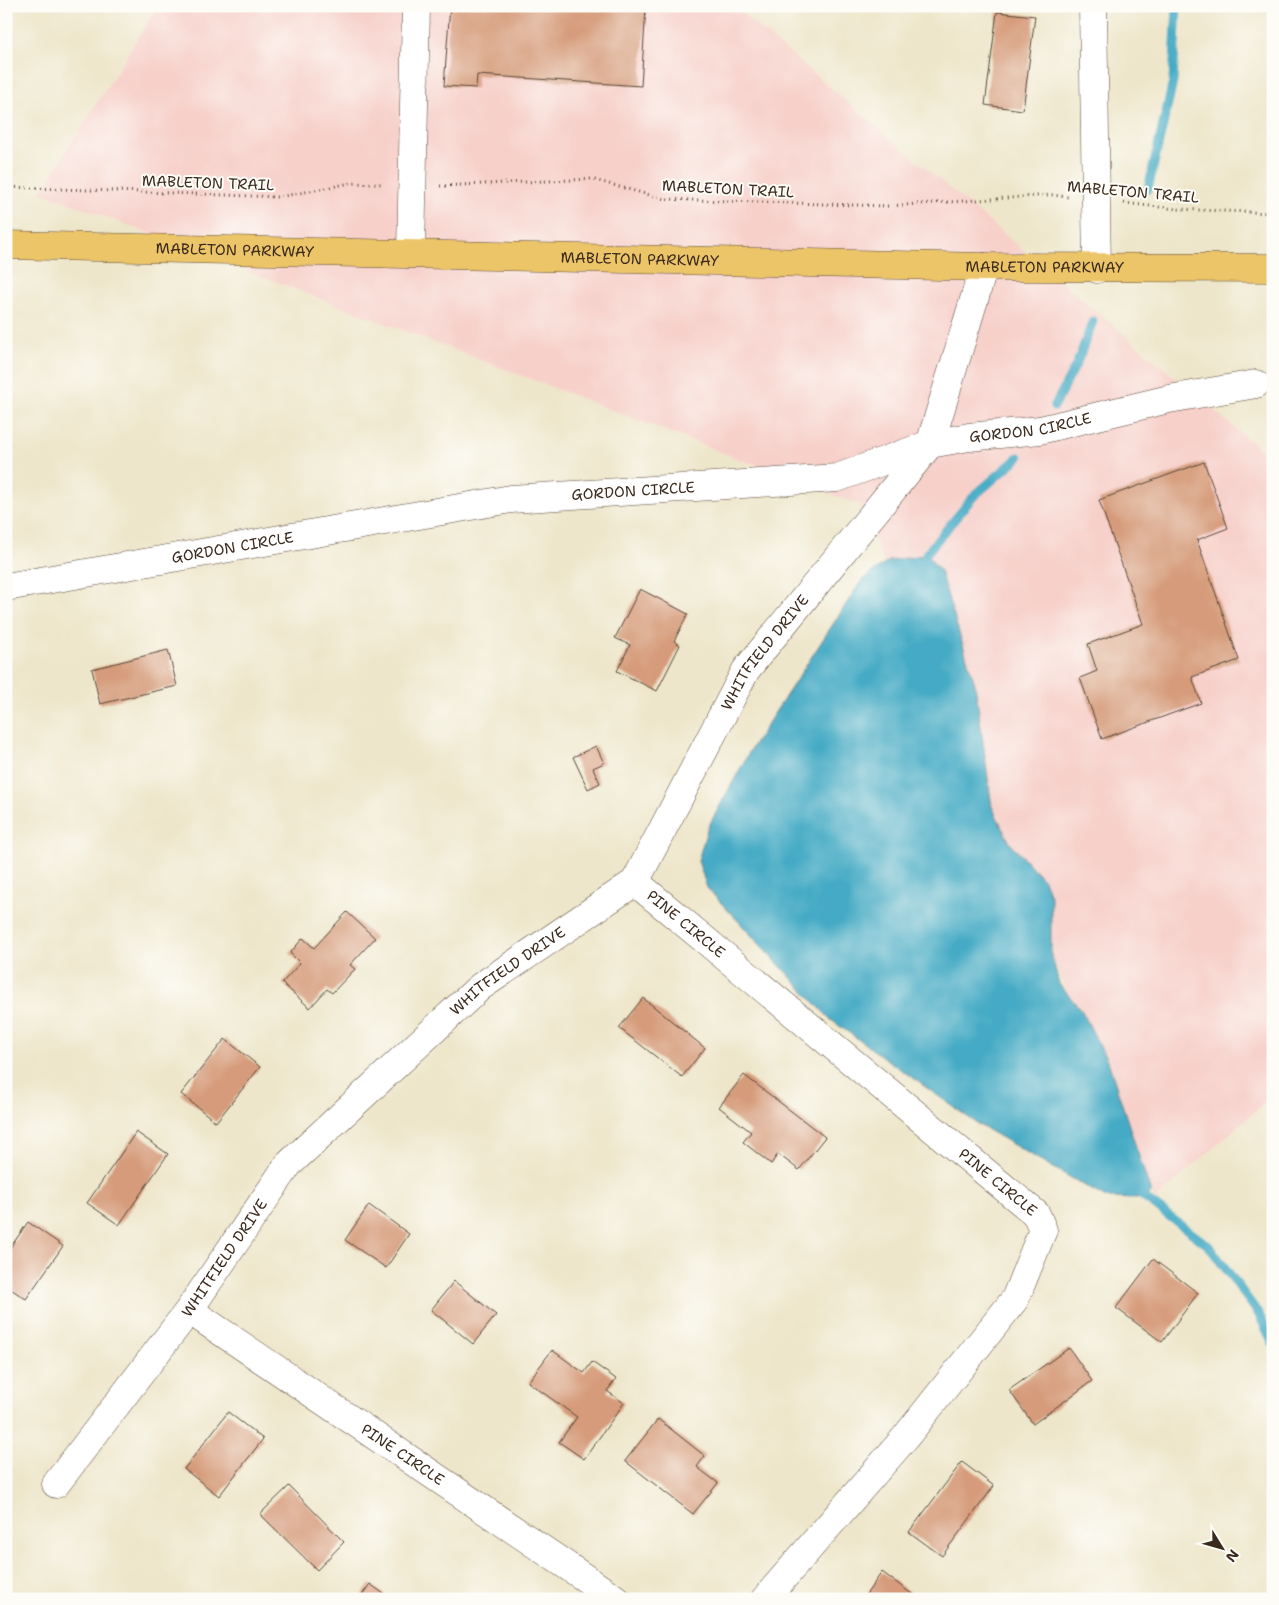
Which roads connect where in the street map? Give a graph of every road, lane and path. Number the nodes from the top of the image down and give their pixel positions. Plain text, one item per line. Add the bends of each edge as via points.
1 (416, 6) edge
2 (1093, 6) edge
3 (413, 185) junction
4 (6, 187) edge
5 (1096, 200) junction
6 (1273, 213) edge
7 (6, 245) edge
8 (411, 253) junction
9 (984, 267) junction
10 (1097, 268) junction
11 (1273, 268) edge
12 (1256, 384) dead end
13 (930, 444) junction
14 (6, 588) edge
15 (635, 882) junction
16 (189, 1310) junction
17 (56, 1484) dead end
18 (616, 1599) edge
19 (765, 1599) edge

1 - 3 street
2 - 5 street
3 - 4 path, MABLETON TRAIL via 351,183 279,197
3 - 5 path, MABLETON TRAIL via 450,187 591,179 664,199 888,206 1052,195
3 - 8 street
5 - 6 path, MABLETON TRAIL via 1176,209
5 - 10 street
7 - 8 main road, MABLETON PARKWAY
8 - 9 main road, MABLETON PARKWAY
9 - 10 main road, MABLETON PARKWAY
9 - 13 street
10 - 11 main road, MABLETON PARKWAY
12 - 13 street, GORDON CIRCLE via 1168,398 1040,430
13 - 14 street, GORDON CIRCLE via 837,478 511,499
13 - 15 street, WHITFIELD DRIVE via 746,670
15 - 16 street, WHITFIELD DRIVE via 480,988 288,1165
15 - 19 street, PINE CIRCLE via 1036,1214 1044,1230 1015,1299 904,1439
16 - 17 street, WHITFIELD DRIVE
16 - 18 street, PINE CIRCLE

